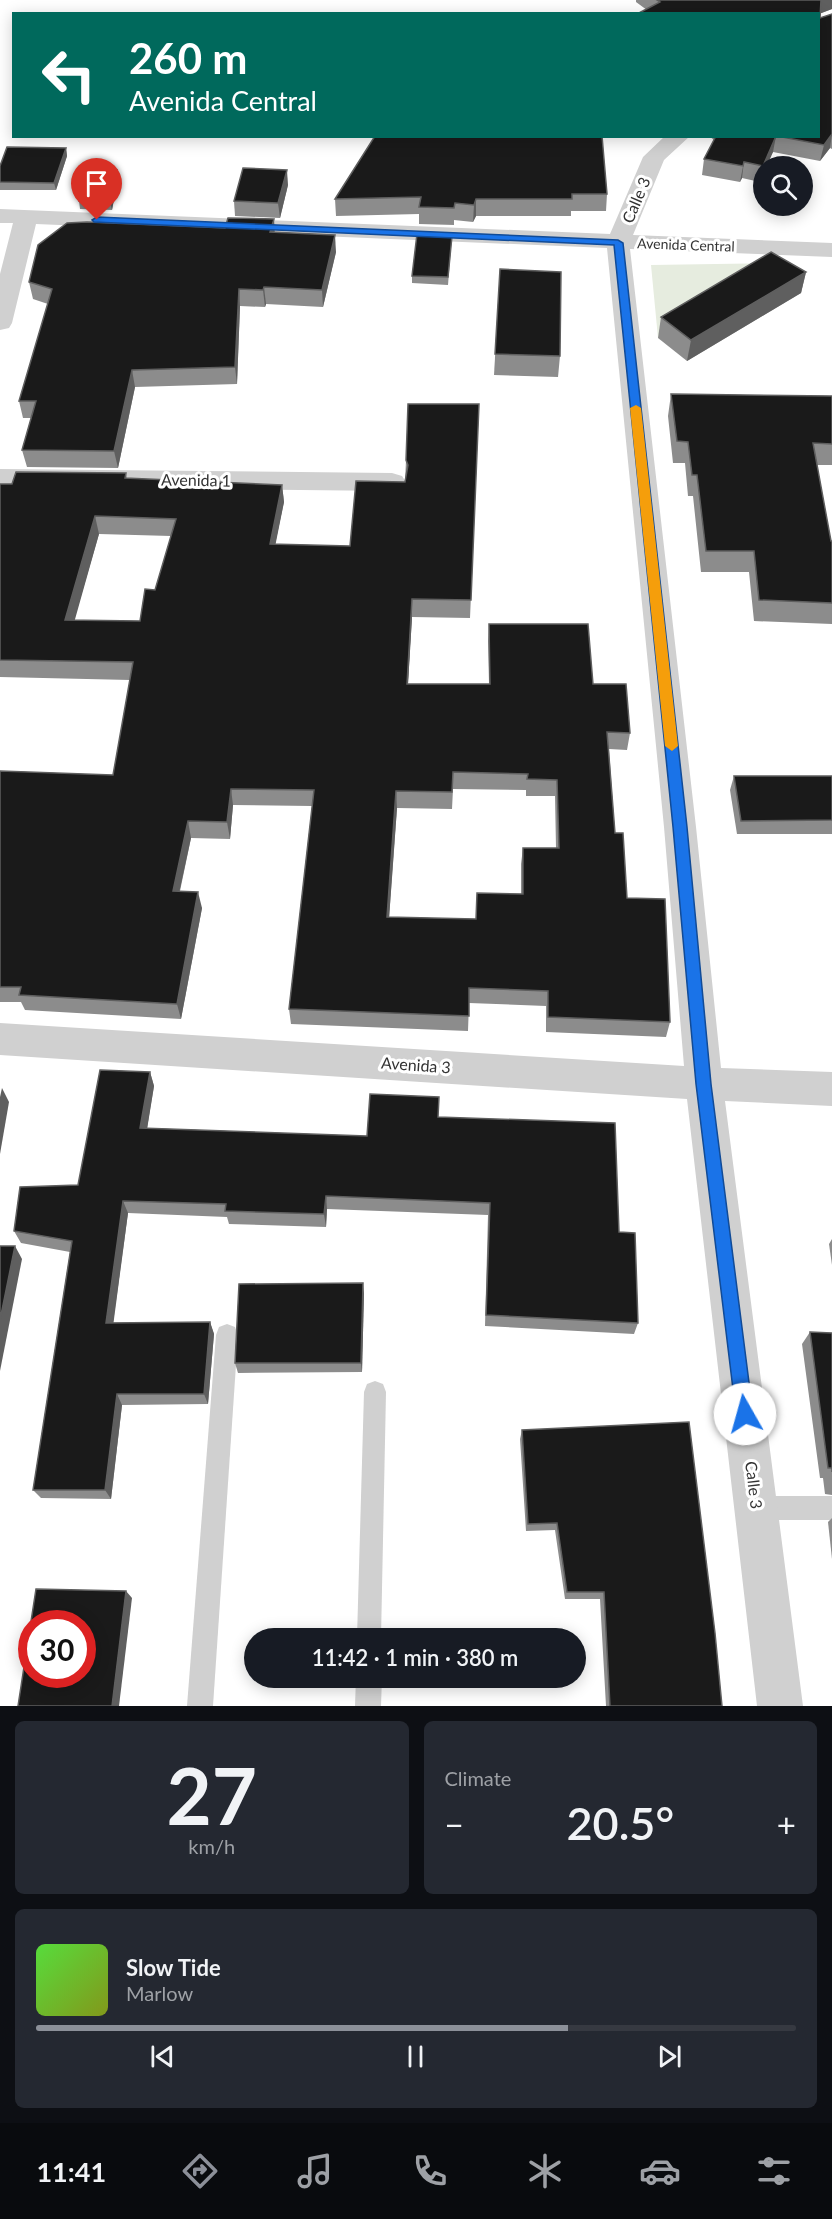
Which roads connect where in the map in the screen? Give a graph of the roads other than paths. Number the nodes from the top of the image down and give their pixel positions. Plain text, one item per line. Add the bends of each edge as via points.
1 (677, 138) edge
2 (0, 216) edge
3 (26, 217) junction
4 (618, 243) junction
5 (832, 250) edge
6 (0, 323) edge
7 (0, 478) edge
8 (392, 482) edge
9 (0, 1039) edge
10 (704, 1084) junction
11 (832, 1089) edge
12 (227, 1335) dead end
13 (375, 1392) dead end
14 (756, 1508) junction
15 (832, 1508) edge
16 (369, 1628) edge
17 (369, 1688) edge
18 (200, 1706) edge
19 (368, 1706) edge
20 (780, 1706) edge

1 - 4 street, Calle 3 via 654,157
2 - 3 street, Avenida Central
3 - 4 street, Avenida Central
3 - 6 street
4 - 5 street, Avenida Central
4 - 10 street, Calle 3
7 - 8 street, Avenida 1
9 - 10 street, Avenida 3
10 - 11 street, Avenida 3
10 - 14 street, Calle 3
12 - 18 lane
13 - 16 lane
14 - 15 lane
14 - 20 street, Calle 3
17 - 19 lane

